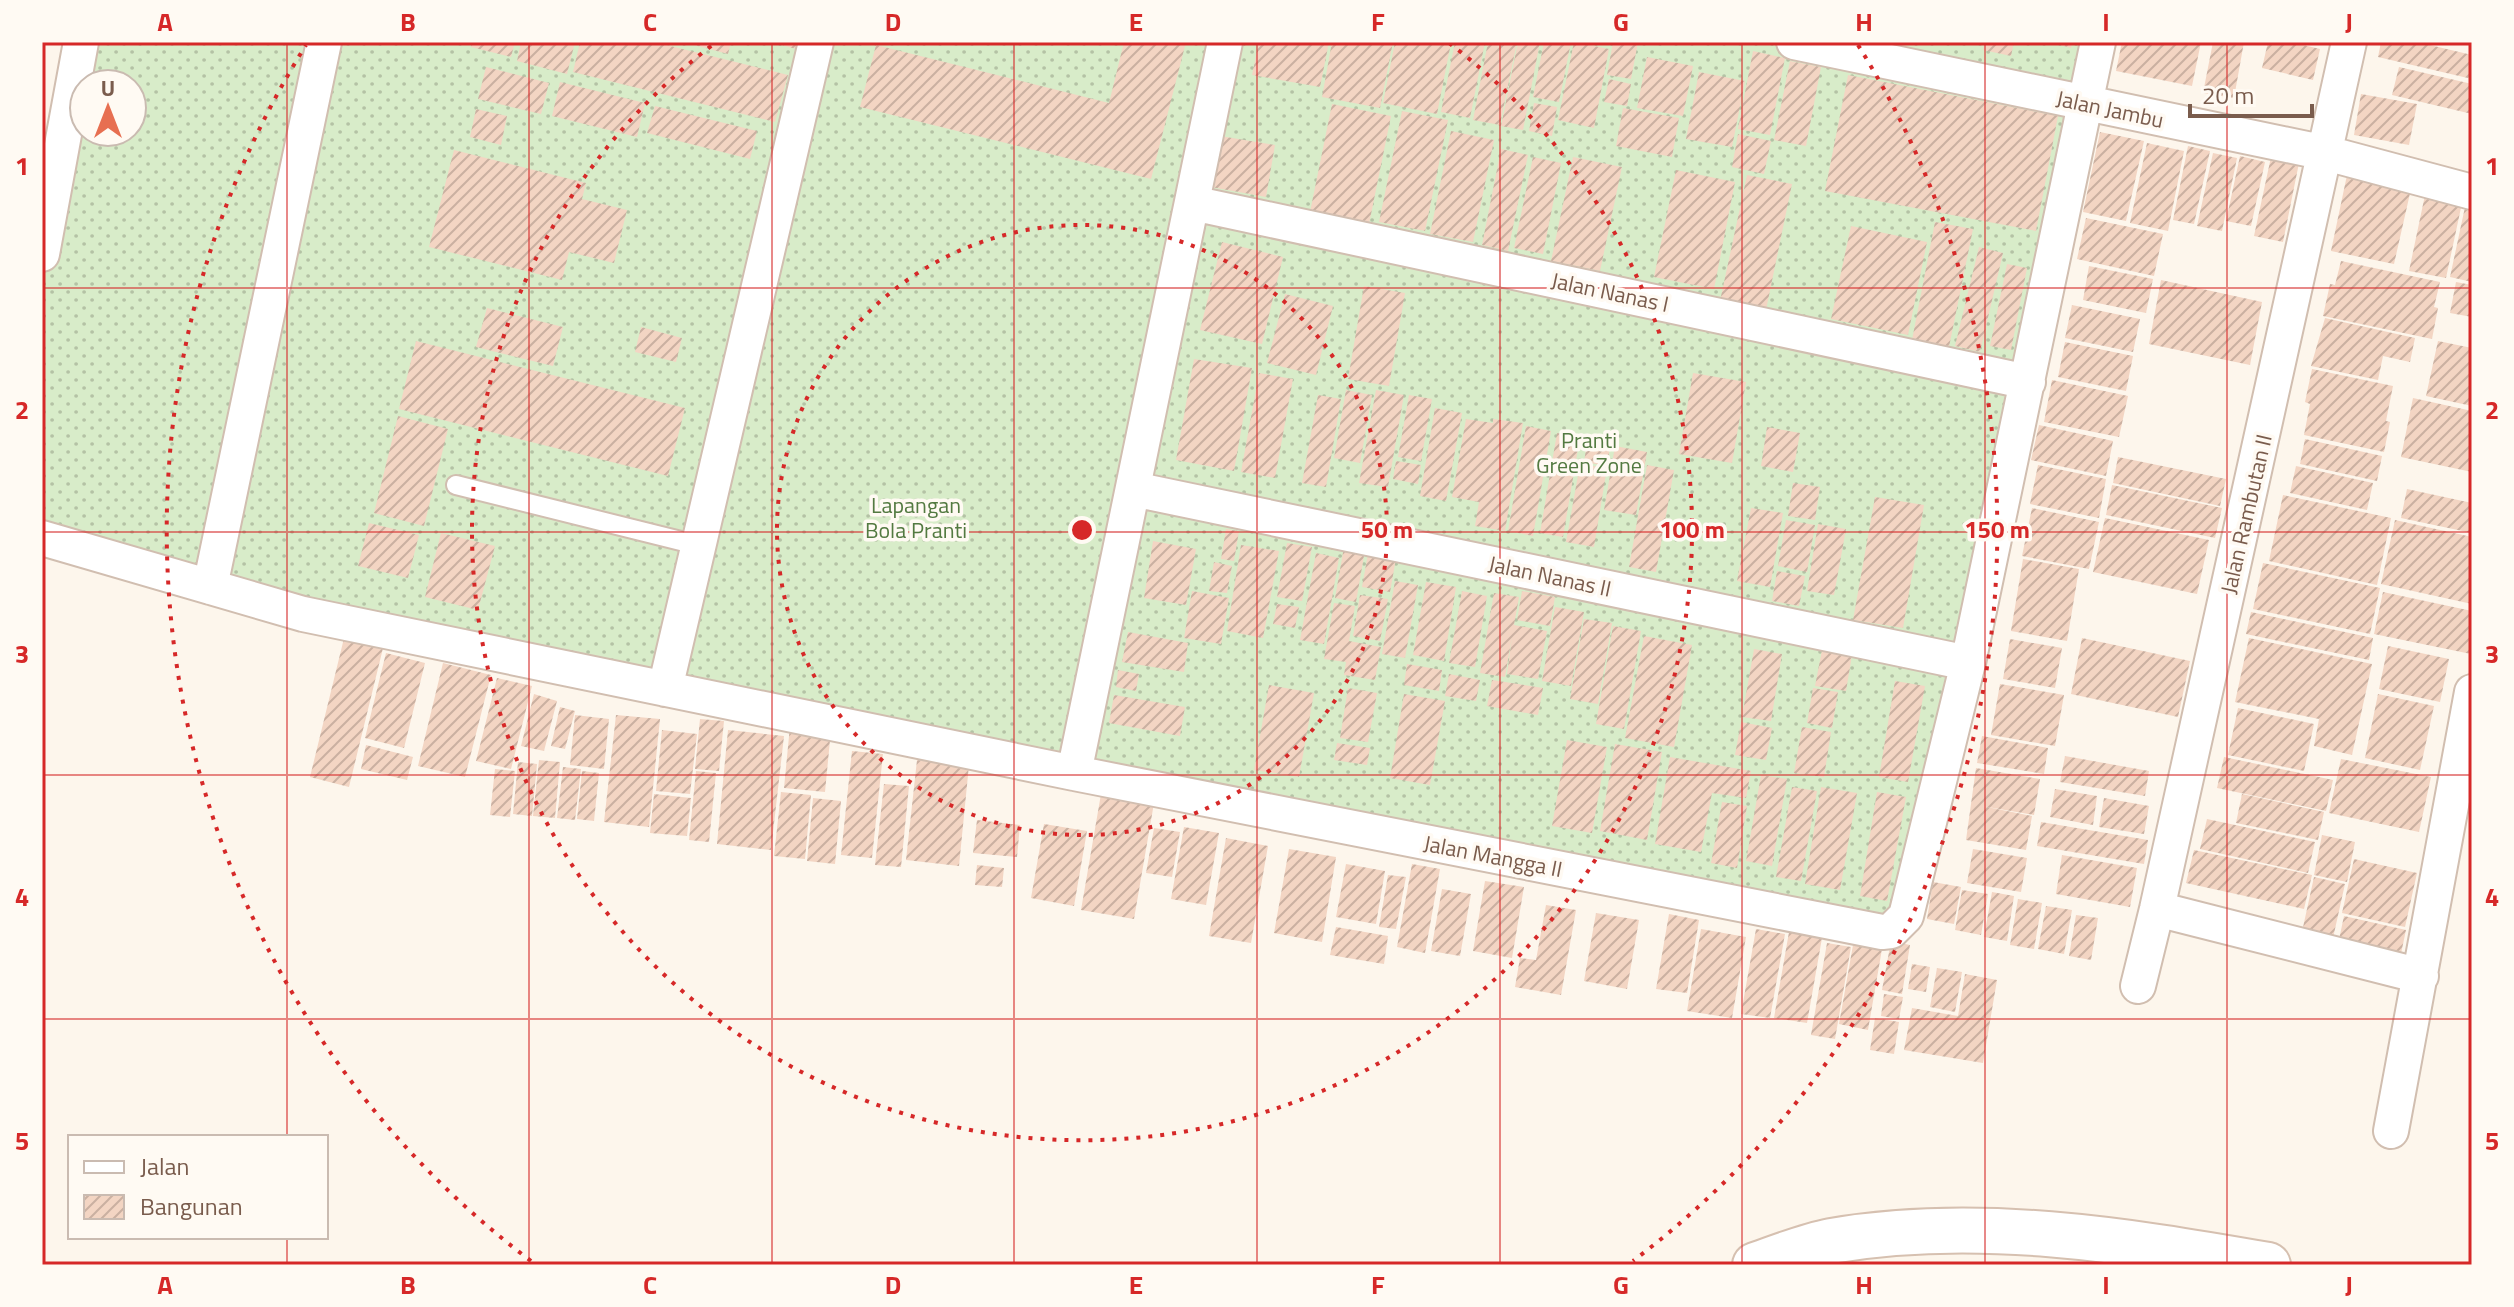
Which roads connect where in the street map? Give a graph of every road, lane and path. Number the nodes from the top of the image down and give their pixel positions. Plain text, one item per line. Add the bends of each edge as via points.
1 (81, 42) edge
2 (324, 42) edge
3 (816, 42) edge
4 (1225, 42) edge
5 (1794, 42) edge
6 (2098, 42) edge
7 (2349, 42) edge
8 (2085, 104) junction
9 (2326, 153) junction
10 (2472, 192) edge
11 (1192, 203) junction
12 (42, 254) edge
13 (2028, 382) junction
14 (456, 485) dead end
15 (1133, 489) junction
16 (42, 538) edge
17 (697, 545) junction
18 (210, 587) junction
19 (1968, 663) junction
20 (665, 689) junction
21 (2472, 692) edge
22 (1074, 773) junction
23 (2463, 777) edge
24 (2157, 909) junction
25 (2421, 976) junction
26 (2138, 986) dead end
27 (2391, 1131) dead end
28 (1755, 1265) edge
29 (2268, 1265) edge

1 - 12 street
2 - 18 street
3 - 17 street
4 - 11 street
5 - 8 street, Jalan Jambu
6 - 8 street
7 - 9 street, Jalan Rambutan II
8 - 9 street, Jalan Jambu
8 - 13 street
9 - 10 street, Jalan Jambu
9 - 24 street, Jalan Rambutan II
11 - 13 street, Jalan Nanas I
11 - 15 street
13 - 19 street
14 - 17 lane
15 - 19 street, Jalan Nanas II
15 - 22 street
16 - 18 street, Jalan Mangga II
17 - 20 street
18 - 20 street, Jalan Mangga II via 303,614
19 - 22 street, Jalan Mangga II via 1906,916 1891,931
20 - 22 street, Jalan Mangga II
21 - 23 street
23 - 25 street
24 - 25 street
24 - 26 street, Jalan Rambutan II
25 - 27 street
28 - 29 main road via 1828,1242 1935,1229 2040,1233

